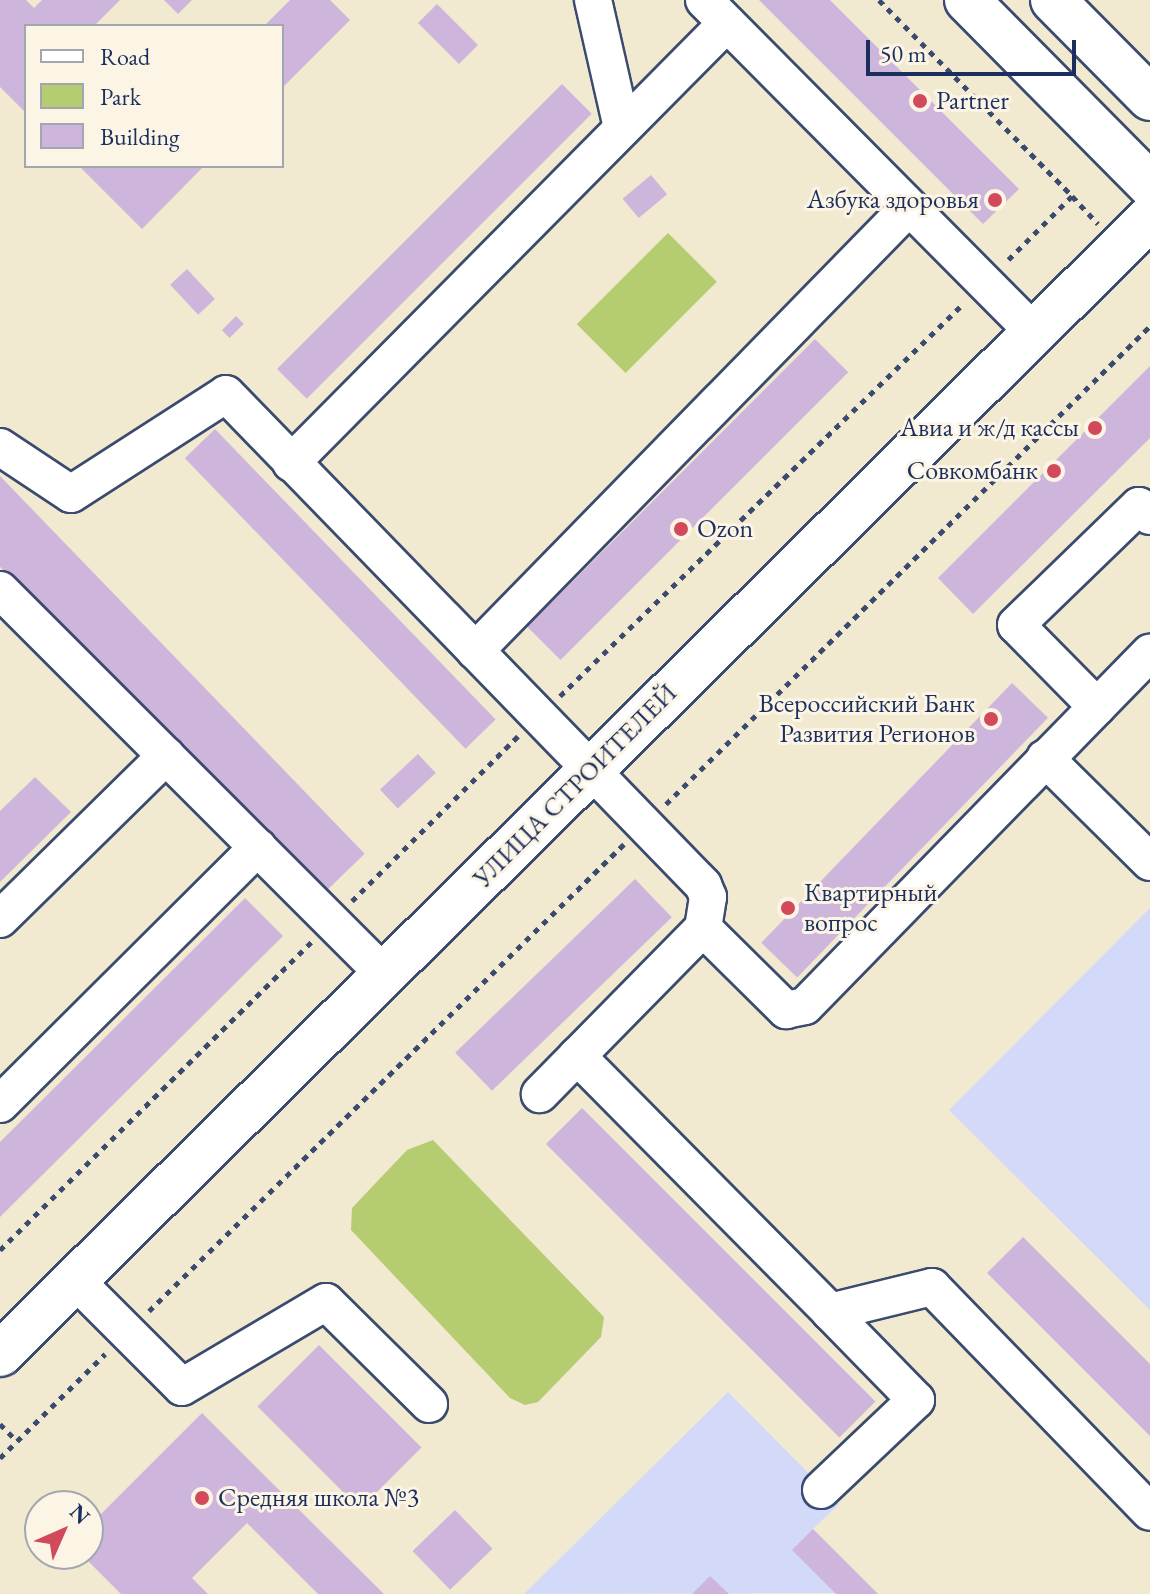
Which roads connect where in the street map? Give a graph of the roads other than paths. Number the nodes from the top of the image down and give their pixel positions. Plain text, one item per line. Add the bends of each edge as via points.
1 (593, 0) edge
2 (967, 0) edge
3 (1053, 0) edge
4 (716, 11) edge
5 (1150, 98) edge
6 (622, 128) junction
7 (1150, 185) edge
8 (909, 207) junction
9 (1150, 218) edge
10 (1034, 332) junction
11 (0, 447) edge
12 (291, 463) junction
13 (1150, 516) edge
14 (0, 590) edge
15 (475, 651) junction
16 (1150, 652) edge
17 (1097, 707) junction
18 (166, 756) junction
19 (1045, 758) junction
20 (592, 769) junction
21 (258, 847) junction
22 (1150, 862) edge
23 (0, 919) edge
24 (703, 928) junction
25 (384, 974) junction
26 (577, 1056) junction
27 (540, 1094) dead end
28 (0, 1104) edge
29 (75, 1280) junction
30 (830, 1312) junction
31 (0, 1354) edge
32 (429, 1404) dead end
33 (821, 1490) dead end
34 (1150, 1512) edge

1 - 6 lane
2 - 7 main road
3 - 5 main road
4 - 6 lane
4 - 8 lane
6 - 12 lane
8 - 10 lane
8 - 15 lane
9 - 10 main road, УЛИЦА СТРОИТЕЛЕЙ
10 - 20 main road, УЛИЦА СТРОИТЕЛЕЙ
11 - 12 lane via 71,494 226,394
12 - 15 lane
13 - 17 lane via 1139,506 1016,625
14 - 18 lane
15 - 20 lane
16 - 17 lane
17 - 19 lane
18 - 21 lane
18 - 23 lane
19 - 22 lane
19 - 24 lane via 805,1006 786,1010
20 - 24 lane via 703,885 708,897
20 - 25 main road, УЛИЦА СТРОИТЕЛЕЙ
21 - 25 lane
21 - 28 lane
24 - 26 lane
25 - 29 main road, УЛИЦА СТРОИТЕЛЕЙ
26 - 27 lane
26 - 30 lane
29 - 31 main road, УЛИЦА СТРОИТЕЛЕЙ
29 - 32 lane via 182,1387 326,1302
30 - 33 lane via 916,1400
30 - 34 lane via 932,1287

